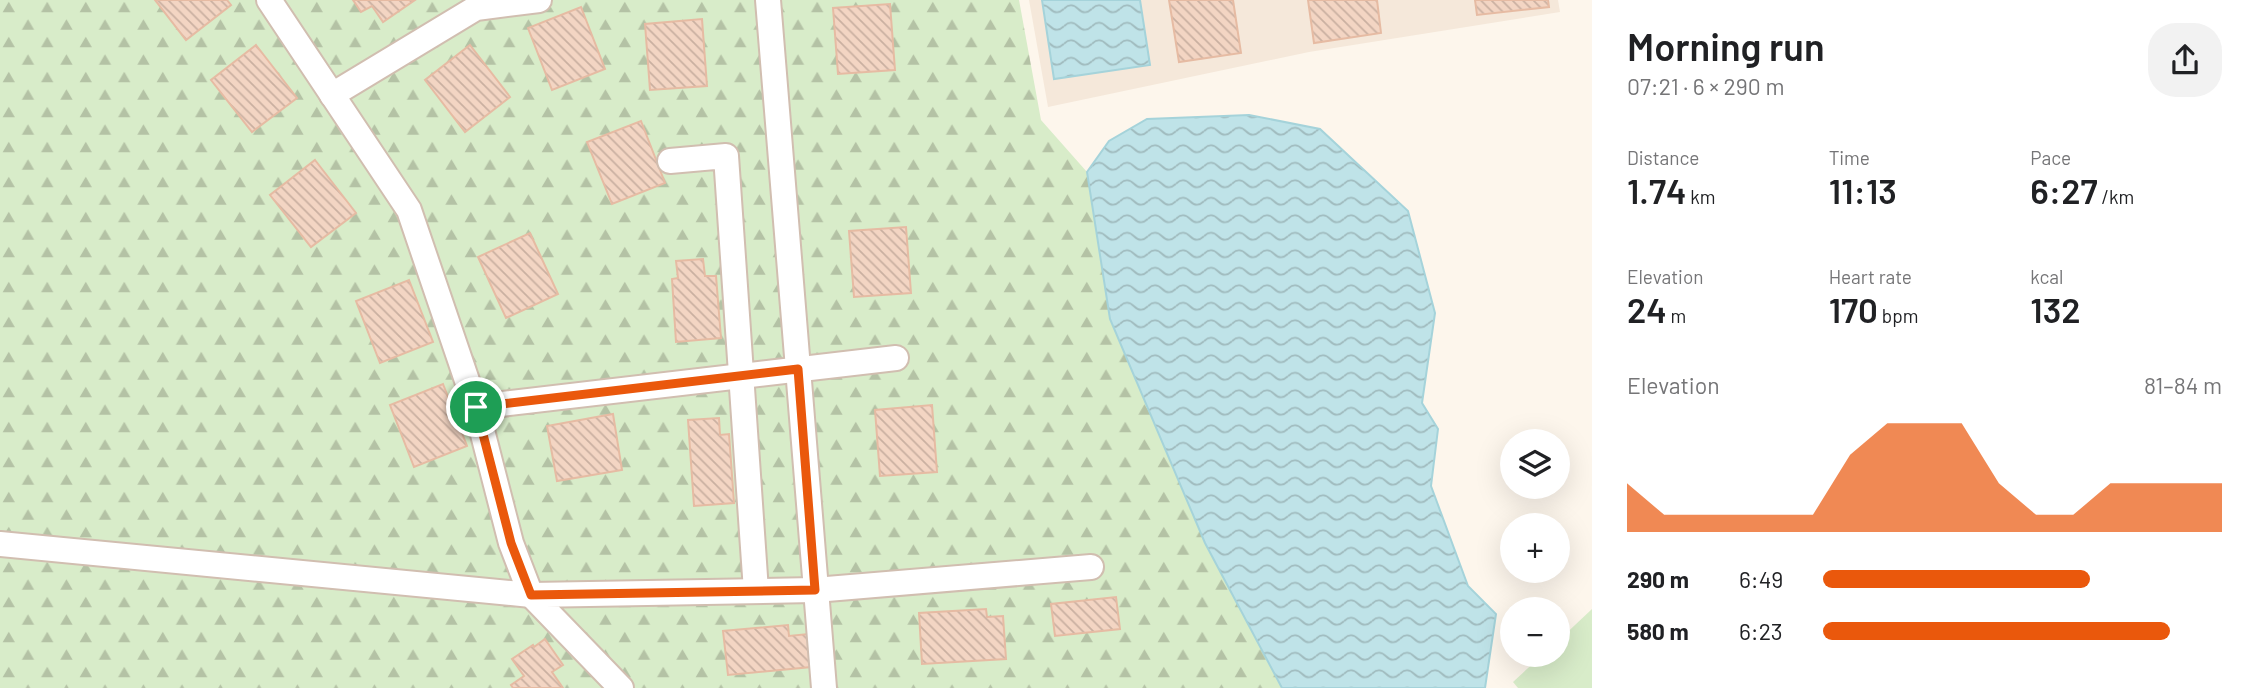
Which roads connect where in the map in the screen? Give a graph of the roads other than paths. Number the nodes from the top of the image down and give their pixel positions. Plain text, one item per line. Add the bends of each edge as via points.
1 (269, 0) edge
2 (539, 0) edge
3 (768, 0) edge
4 (332, 95) junction
5 (670, 161) dead end
6 (896, 358) dead end
7 (798, 369) junction
8 (743, 376) junction
9 (476, 407) junction
10 (0, 544) edge
11 (1091, 568) dead end
12 (815, 590) junction
13 (756, 591) junction
14 (531, 595) junction
15 (621, 688) edge
16 (824, 688) edge

1 - 4 street
2 - 4 street via 476,8
3 - 7 street
4 - 9 street via 409,210
5 - 8 street via 726,156
6 - 7 street
7 - 8 street
7 - 12 street
8 - 9 street
8 - 13 street
9 - 14 street via 511,543
10 - 14 street
11 - 12 street
12 - 13 street
12 - 16 street
13 - 14 street
14 - 15 street

